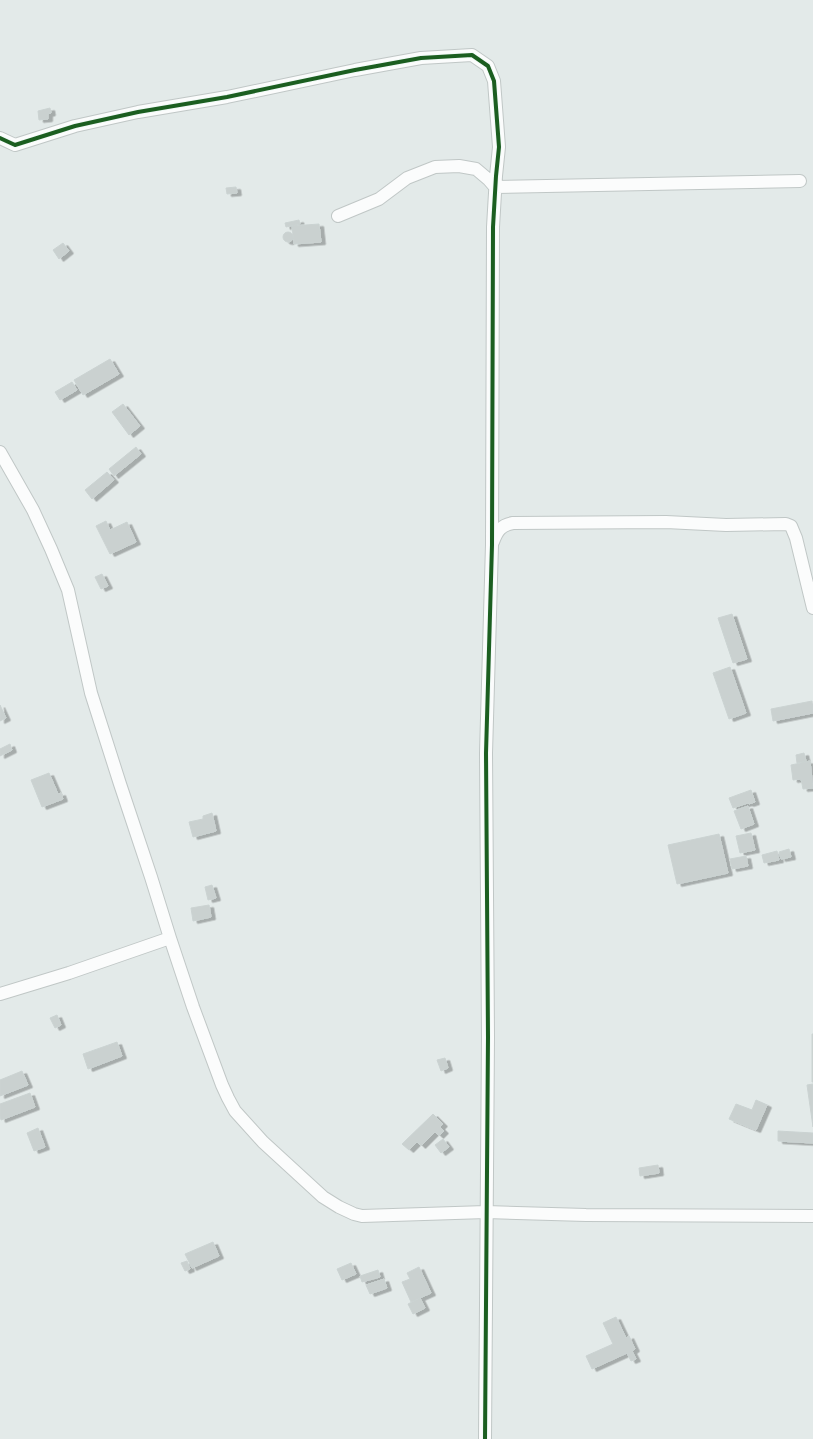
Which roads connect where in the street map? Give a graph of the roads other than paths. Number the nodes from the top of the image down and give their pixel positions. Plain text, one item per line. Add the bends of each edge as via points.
1 (0, 138) edge
2 (800, 181) dead end
3 (495, 187) junction
4 (338, 216) dead end
5 (0, 452) edge
6 (492, 545) junction
7 (813, 608) edge
8 (170, 938) junction
9 (0, 994) edge
10 (486, 1212) junction
11 (813, 1216) edge
12 (485, 1439) edge

1 - 3 street via 15,145 75,126 138,112 421,58 472,55 488,66 494,81 499,147
2 - 3 street
3 - 4 street via 476,169 459,166 435,167 407,178 379,199
3 - 6 street
5 - 8 street via 33,510 68,590 91,693
6 - 7 street via 498,530 513,523 786,524 791,526 796,538
6 - 10 street via 486,753
8 - 9 street via 69,974
8 - 10 street via 222,1084 235,1111 263,1142 323,1197 362,1216
10 - 11 street
10 - 12 street

